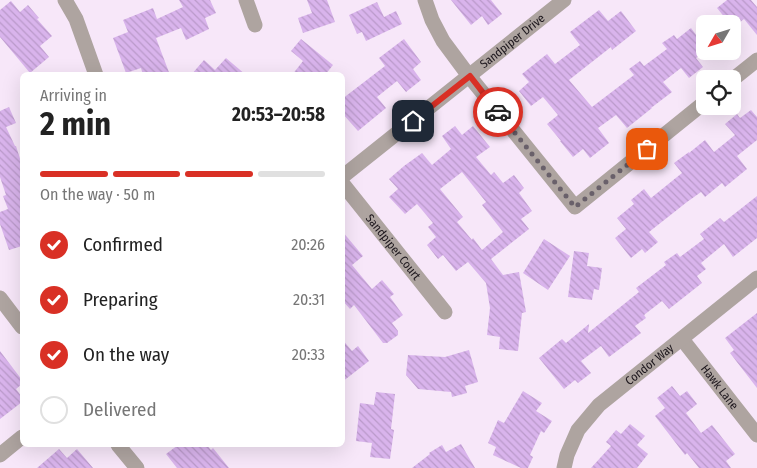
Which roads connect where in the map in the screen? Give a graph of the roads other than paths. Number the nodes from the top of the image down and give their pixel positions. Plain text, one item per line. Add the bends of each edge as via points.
1 (65, 0) edge
2 (246, 0) edge
3 (425, 0) edge
4 (564, 0) edge
5 (255, 25) dead end
6 (757, 60) edge
7 (95, 72) edge
8 (741, 73) edge
9 (470, 76) junction
10 (696, 109) edge
11 (345, 175) edge
12 (345, 187) edge
13 (757, 278) edge
14 (0, 298) edge
15 (445, 312) dead end
16 (20, 324) edge
17 (682, 339) junction
18 (757, 435) edge
19 (20, 439) edge
20 (120, 447) edge
21 (0, 455) edge
22 (137, 468) edge
23 (564, 468) edge

1 - 7 street via 76,19
2 - 5 street
3 - 9 street via 443,41
4 - 9 street, Sandpiper Drive
6 - 8 street
9 - 10 street via 575,207
9 - 11 street, Sandpiper Drive
12 - 15 street, Sandpiper Court
13 - 17 street, Condor Way
14 - 16 street
17 - 18 street, Hawk Lane
17 - 23 street, Condor Way via 599,405 578,430 566,455
19 - 21 street
20 - 22 street

